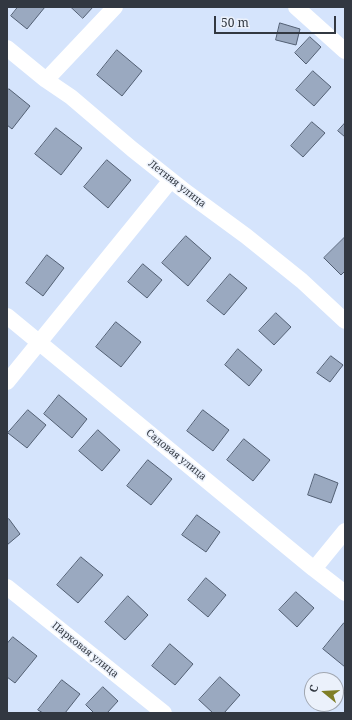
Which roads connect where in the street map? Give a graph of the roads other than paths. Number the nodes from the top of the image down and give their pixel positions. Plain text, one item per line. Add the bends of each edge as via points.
1 (115, 7) edge
2 (296, 7) edge
3 (7, 48) edge
4 (345, 51) edge
5 (46, 80) junction
6 (171, 180) junction
7 (7, 316) edge
8 (345, 321) edge
9 (39, 343) junction
10 (7, 382) edge
11 (345, 531) edge
12 (314, 569) junction
13 (7, 587) edge
14 (345, 593) edge
15 (164, 713) edge

1 - 5 street
2 - 4 street
3 - 5 street, Летняя улица
5 - 6 street, Летняя улица via 71,97
6 - 8 street, Летняя улица via 302,281
6 - 9 street
7 - 9 street, Садовая улица
9 - 10 street
9 - 12 street, Садовая улица
11 - 12 street
12 - 14 street, Садовая улица
13 - 15 street, Парковая улица

